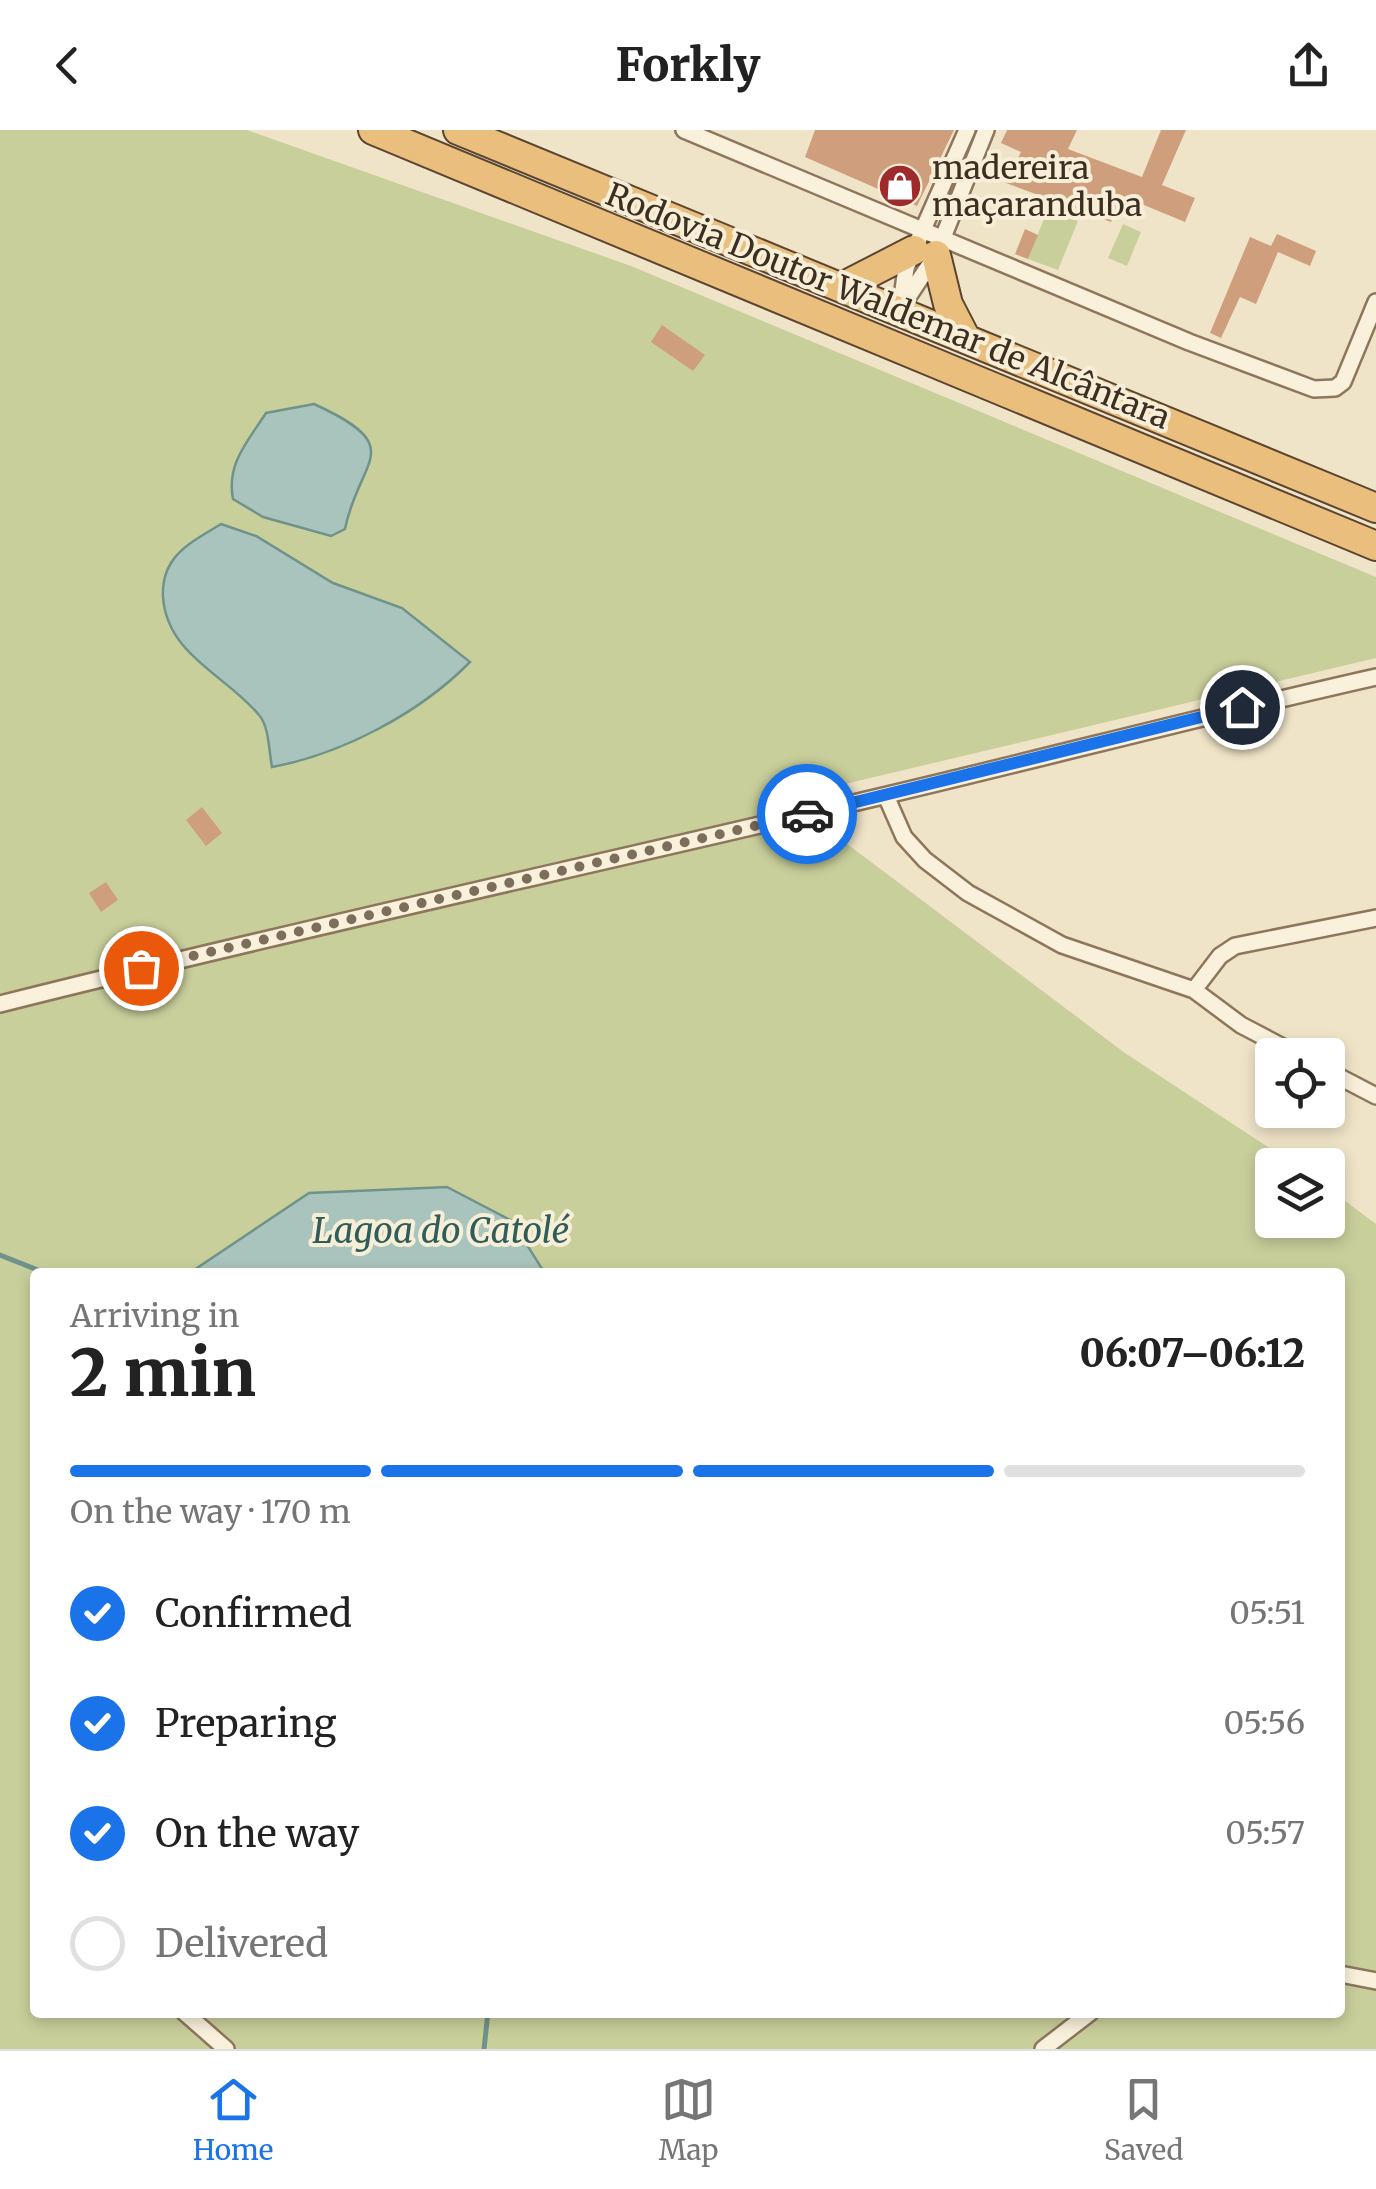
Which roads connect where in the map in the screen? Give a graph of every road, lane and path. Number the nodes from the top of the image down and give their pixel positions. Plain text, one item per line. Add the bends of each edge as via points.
1 (373, 130) edge
2 (458, 130) edge
3 (684, 130) edge
4 (968, 130) edge
5 (986, 130) edge
6 (498, 138) edge
7 (929, 244) junction
8 (844, 286) junction
9 (1376, 302) edge
10 (900, 308) junction
11 (964, 336) junction
12 (1376, 508) edge
13 (1376, 546) edge
14 (1376, 677) edge
15 (886, 796) junction
16 (1376, 918) edge
17 (1194, 990) junction
18 (0, 1004) edge
19 (1266, 1038) edge
20 (1345, 1080) edge
21 (1376, 1096) edge
22 (1345, 1975) edge
23 (1376, 1980) edge
24 (191, 2018) edge
25 (1083, 2018) edge
26 (226, 2049) edge
27 (1043, 2049) edge

1 - 13 highway, Rodovia Doutor Waldemar de Alcântara
2 - 6 highway, Rodovia Doutor Waldemar de Alcântara
3 - 7 street
4 - 7 street
5 - 7 street
6 - 8 highway, Rodovia Doutor Waldemar de Alcântara
7 - 8 highway
7 - 9 street via 1314,389 1343,382
7 - 10 street
7 - 11 highway
8 - 10 highway, Rodovia Doutor Waldemar de Alcântara
10 - 11 highway, Rodovia Doutor Waldemar de Alcântara
11 - 12 highway, Rodovia Doutor Waldemar de Alcântara
14 - 15 street
15 - 17 street via 904,837 968,893 1062,945
15 - 18 street
16 - 17 street via 1235,946
17 - 19 street
20 - 21 street
22 - 23 street
24 - 26 street
25 - 27 street

